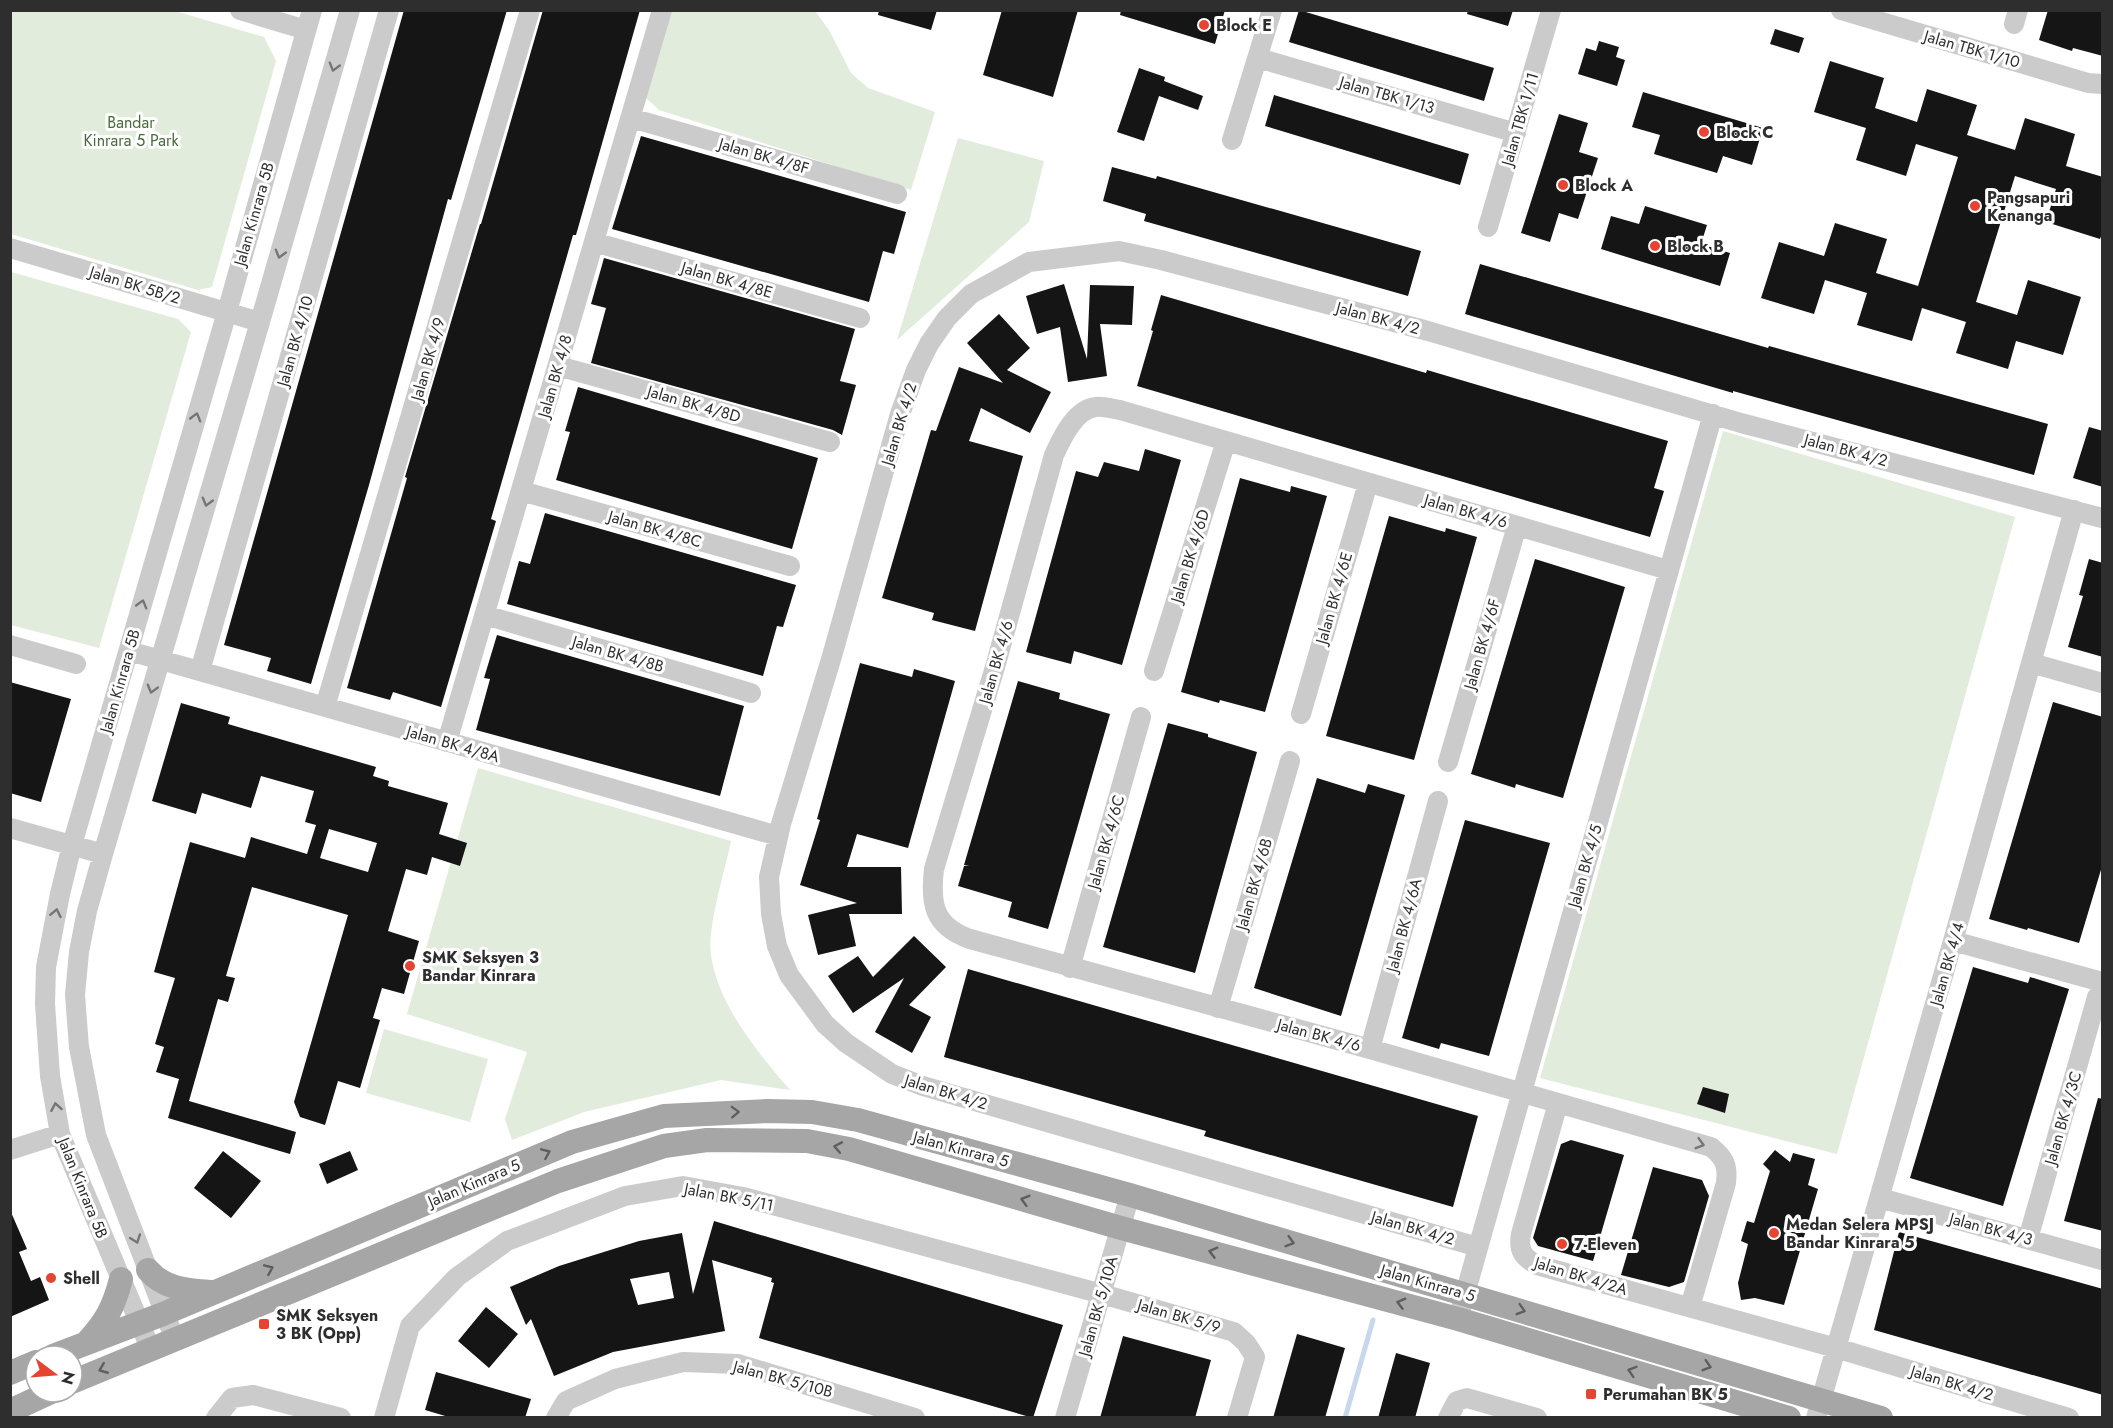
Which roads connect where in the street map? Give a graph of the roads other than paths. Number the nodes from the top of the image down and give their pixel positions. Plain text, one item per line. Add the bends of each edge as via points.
1 (312, 10) edge
2 (350, 10) edge
3 (389, 10) edge
4 (530, 10) edge
5 (662, 10) edge
6 (1272, 10) edge
7 (1551, 10) edge
8 (1841, 10) edge
9 (249, 12) edge
10 (306, 30) junction
11 (1258, 58) junction
12 (2103, 84) edge
13 (631, 118) junction
14 (1516, 133) junction
15 (1232, 140) dead end
16 (897, 194) dead end
17 (1488, 227) dead end
18 (594, 242) junction
19 (10, 248) edge
20 (227, 312) junction
21 (860, 318) dead end
22 (260, 322) junction
23 (558, 366) junction
24 (1713, 414) junction
25 (1226, 441) junction
26 (830, 442) dead end
27 (1368, 483) junction
28 (521, 491) junction
29 (2074, 510) junction
30 (2103, 518) edge
31 (1517, 526) junction
32 (790, 566) dead end
33 (1668, 570) junction
34 (484, 615) junction
35 (10, 645) edge
36 (129, 651) junction
37 (160, 660) junction
38 (2031, 663) junction
39 (76, 664) dead end
40 (200, 671) junction
41 (1154, 671) dead end
42 (2103, 683) edge
43 (751, 693) dead end
44 (325, 707) junction
45 (1301, 714) dead end
46 (1141, 717) dead end
47 (447, 742) junction
48 (1290, 761) dead end
49 (1448, 762) dead end
50 (1438, 801) dead end
51 (10, 828) edge
52 (778, 836) junction
53 (72, 845) junction
54 (104, 854) junction
55 (1953, 941) junction
56 (1070, 968) junction
57 (2100, 990) edge
58 (1218, 1008) junction
59 (1370, 1049) junction
60 (1521, 1092) junction
61 (1558, 1103) junction
62 (60, 1134) junction
63 (10, 1150) edge
64 (1130, 1195) junction
65 (1880, 1198) junction
66 (1121, 1228) junction
67 (2028, 1239) junction
68 (1478, 1246) junction
69 (2103, 1260) edge
70 (148, 1270) junction
71 (121, 1279) junction
72 (215, 1292) junction
73 (1102, 1294) junction
74 (1464, 1294) junction
75 (1690, 1307) junction
76 (164, 1314) junction
77 (1458, 1318) junction
78 (140, 1323) junction
79 (175, 1340) junction
80 (87, 1343) junction
81 (84, 1344) edge
82 (1836, 1348) junction
83 (151, 1350) junction
84 (84, 1377) edge
85 (25, 1404) edge
86 (1819, 1409) edge
87 (10, 1411) edge
88 (216, 1418) edge
89 (341, 1418) edge
90 (384, 1418) edge
91 (556, 1418) edge
92 (915, 1418) edge
93 (1065, 1418) edge
94 (1237, 1418) edge
95 (1448, 1418) edge
96 (1537, 1418) edge
97 (1789, 1418) edge
98 (1881, 1418) edge
99 (2069, 1418) edge

1 - 10 street, Jalan Kinrara 5B
2 -> 22 street, Jalan Kinrara 5B
3 - 40 street, Jalan BK 4/10
4 - 44 street, Jalan BK 4/9
5 - 13 street, Jalan BK 4/8
6 - 11 street
7 - 14 street, Jalan TBK 1/11
8 - 12 street, Jalan TBK 1/10 via 2088,83
9 - 10 street
10 - 20 street, Jalan Kinrara 5B
11 - 14 street, Jalan TBK 1/13
11 - 15 street
13 - 16 street, Jalan BK 4/8F
13 - 18 street, Jalan BK 4/8
14 - 17 street, Jalan TBK 1/11
18 - 21 street, Jalan BK 4/8E
18 - 23 street, Jalan BK 4/8
19 - 20 street, Jalan BK 5B/2
20 - 22 street, Jalan BK 5B/2
36 -> 20 street, Jalan Kinrara 5B
22 -> 37 street, Jalan Kinrara 5B
23 - 26 street, Jalan BK 4/8D
23 - 28 street, Jalan BK 4/8
24 - 29 street, Jalan BK 4/2
24 - 33 street, Jalan BK 4/5
24 - 52 street, Jalan BK 4/2 via 1428,331 1141,255 1119,251 1029,262 970,294 947,318 916,370
25 - 27 street, Jalan BK 4/6
25 - 41 street, Jalan BK 4/6D
25 - 56 street, Jalan BK 4/6 via 1095,407 1077,417 1054,455 934,869 931,892 937,913 959,935
27 - 31 street, Jalan BK 4/6
27 - 45 street, Jalan BK 4/6E
28 - 32 street, Jalan BK 4/8C
28 - 34 street, Jalan BK 4/8
29 - 30 street, Jalan BK 4/2
29 - 38 street, Jalan BK 4/4
31 - 33 street, Jalan BK 4/6
31 - 49 street, Jalan BK 4/6F
33 - 60 street, Jalan BK 4/5
34 - 43 street, Jalan BK 4/8B
34 - 47 street, Jalan BK 4/8
35 - 39 street
36 - 37 street, Jalan BK 4/8A
36 - 53 street, Jalan Kinrara 5B
37 - 40 street, Jalan BK 4/8A
37 -> 54 street, Jalan Kinrara 5B
38 - 42 street
38 - 55 street, Jalan BK 4/4
40 - 44 street, Jalan BK 4/8A
44 - 47 street, Jalan BK 4/8A
46 - 56 street, Jalan BK 4/6C
47 - 52 street, Jalan BK 4/8A
48 - 58 street, Jalan BK 4/6B
50 - 59 street, Jalan BK 4/6A
51 - 53 street
52 - 68 street, Jalan BK 4/2 via 769,877 771,914 777,946 789,975 825,1024 892,1074
53 - 54 street
62 -> 53 street, Jalan Kinrara 5B via 50,1076 46,967
54 -> 70 street, Jalan Kinrara 5B via 79,952 75,995 79,1047 96,1135
55 - 57 street
55 - 65 street, Jalan BK 4/4
56 - 58 street, Jalan BK 4/6
57 - 67 street, Jalan BK 4/3C
58 - 59 street, Jalan BK 4/6
59 - 60 street, Jalan BK 4/6
60 - 61 street
60 - 68 street, Jalan BK 4/5
61 -> 75 street via 1711,1147 1726,1162 1726,1183
61 - 75 street, Jalan BK 4/2A via 1519,1243 1526,1259
62 - 63 street
62 - 71 street, Jalan Kinrara 5B
64 - 66 street, Jalan BK 5/10A
72 -> 64 main road, Jalan Kinrara 5 via 572,1142 664,1116 812,1112 858,1120
64 -> 74 main road, Jalan Kinrara 5
65 - 67 street, Jalan BK 4/3
65 - 82 street, Jalan BK 4/4
66 - 73 street, Jalan BK 5/10A
77 -> 66 main road, Jalan Kinrara 5
66 -> 79 main road, Jalan Kinrara 5 via 849,1149 807,1141 707,1140 664,1146 558,1181
67 - 69 street, Jalan BK 4/3
68 - 74 street, Jalan BK 4/5
70 - 72 main road via 164,1284
70 - 76 street, Jalan Kinrara 5B
71 - 78 street, Jalan Kinrara 5B
71 - 80 main road via 104,1324
72 - 76 main road, Jalan Kinrara 5
73 - 90 street, Jalan BK 5/11 via 743,1197 683,1186 625,1196 507,1241 457,1277 410,1326
73 - 93 street, Jalan BK 5/10A
73 - 94 street, Jalan BK 5/9 via 1234,1332 1246,1343 1255,1357
74 - 77 street, Jalan BK 4/5
74 -> 86 main road, Jalan Kinrara 5
75 - 82 street, Jalan BK 4/2A
76 - 78 main road, Jalan Kinrara 5
76 - 79 street, Jalan Kinrara 5B
97 -> 77 main road, Jalan Kinrara 5
78 - 80 main road, Jalan Kinrara 5
78 - 83 street, Jalan Kinrara 5B
79 - 83 main road, Jalan Kinrara 5
80 - 81 main road, Jalan Kinrara 5
82 - 86 street, Jalan BK 4/4
82 - 99 street, Jalan BK 4/2
83 -> 84 main road, Jalan Kinrara 5
85 - 87 main road
86 - 98 main road, Jalan Kinrara 5
88 - 89 street via 232,1398 253,1395
91 - 92 street, Jalan BK 5/10B via 566,1401 605,1383 683,1362 738,1364
95 - 96 street via 1457,1401 1467,1398

